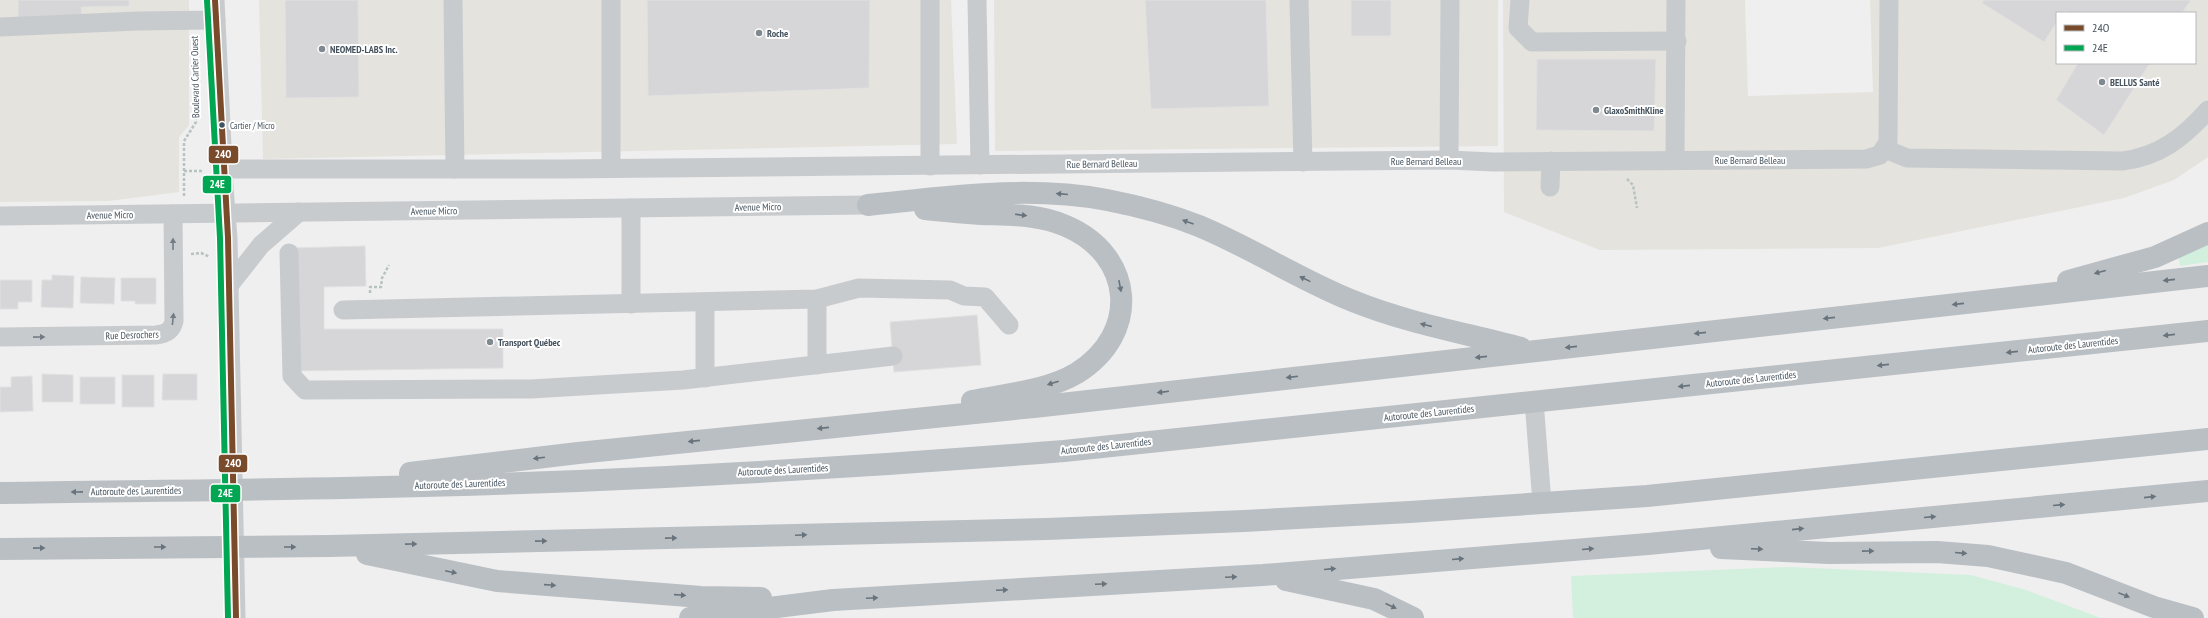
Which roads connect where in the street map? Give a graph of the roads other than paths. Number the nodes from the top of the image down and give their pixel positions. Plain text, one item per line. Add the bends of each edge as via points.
1 (215, 0) edge
2 (453, 0) edge
3 (611, 0) edge
4 (930, 0) edge
5 (977, 0) edge
6 (1299, 0) edge
7 (1450, 0) edge
8 (1520, 0) edge
9 (1676, 0) edge
10 (1889, 0) edge
11 (216, 20) junction
12 (0, 27) edge
13 (1677, 41) junction
14 (2208, 110) edge
15 (1885, 149) junction
16 (1449, 160) junction
17 (1675, 160) junction
18 (1551, 161) junction
19 (1303, 162) junction
20 (980, 165) junction
21 (930, 166) junction
22 (611, 168) junction
23 (223, 169) junction
24 (455, 169) junction
25 (1550, 187) dead end
26 (868, 205) junction
27 (632, 208) junction
28 (299, 212) junction
29 (226, 213) junction
30 (173, 214) junction
31 (0, 216) edge
32 (2208, 233) edge
33 (289, 253) dead end
34 (2208, 276) edge
35 (228, 287) junction
36 (817, 300) junction
37 (1997, 300) junction
38 (705, 302) junction
39 (630, 304) junction
40 (343, 310) dead end
41 (1009, 325) dead end
42 (2208, 331) edge
43 (0, 337) edge
44 (1534, 351) junction
45 (893, 356) dead end
46 (817, 365) junction
47 (705, 378) junction
48 (1534, 401) junction
49 (862, 424) junction
50 (2208, 439) edge
51 (270, 490) junction
52 (2208, 491) edge
53 (0, 493) edge
54 (1542, 503) junction
55 (1648, 544) junction
56 (330, 546) junction
57 (0, 549) edge
58 (1263, 575) junction
59 (833, 600) junction
60 (2154, 607) junction
61 (236, 618) edge
62 (690, 618) edge
63 (1413, 618) edge
64 (2174, 618) edge
65 (2193, 618) edge

1 - 11 street
2 - 24 street
3 - 22 street
4 - 21 street
5 - 20 street
6 - 19 street
7 - 16 street
8 - 13 street via 1518,28 1532,42
9 - 13 street
10 - 15 street via 1889,136
11 - 12 street
11 - 23 street
13 - 17 street
14 - 15 street via 2193,126 2164,148 2147,157 2122,161 1907,158
15 - 17 street, Rue Bernard Belleau via 1880,155 1866,159
16 - 18 street, Rue Bernard Belleau
16 - 19 street, Rue Bernard Belleau
17 - 18 street, Rue Bernard Belleau
18 - 25 street
19 - 20 street, Rue Bernard Belleau
20 - 21 street, Rue Bernard Belleau
21 - 22 street, Rue Bernard Belleau
22 - 24 street, Rue Bernard Belleau
23 - 24 street, Rue Bernard Belleau
23 - 29 street
26 - 27 street, Avenue Micro
44 -> 26 highway via 1411,321 1371,308 1327,290 1198,225 1130,204 1084,196 982,193
26 -> 49 highway via 1015,215 1058,223 1084,236 1102,251 1116,274 1122,301 1119,322 1106,348 1089,364 1066,378 1037,387
27 - 28 street, Avenue Micro
27 - 39 street
28 - 29 street, Avenue Micro
28 - 35 street via 261,245
29 - 30 street, Avenue Micro
29 - 35 street
30 - 31 street, Avenue Micro
43 -> 30 street, Rue Desrochers via 166,333 174,320
32 -> 37 highway via 2155,257
33 - 47 street via 292,376 305,390 531,389
34 -> 37 highway
35 - 61 street
36 - 38 street
36 - 41 street via 859,288 950,290 964,296 985,297
36 - 46 street
37 -> 44 highway
38 - 39 street
38 - 47 street
39 - 40 street
42 -> 48 highway, Autoroute des Laurentides
44 -> 49 highway
45 - 46 street
46 - 47 street
48 - 51 highway, Autoroute des Laurentides via 939,462 577,481
48 - 54 street
49 -> 51 highway via 578,453
50 - 54 highway via 1741,488
51 -> 53 highway, Autoroute des Laurentides
55 -> 52 highway
56 -> 54 highway via 1048,529 1244,521
58 -> 55 highway
55 -> 60 highway via 1829,553 1908,551 1988,556 2066,573
57 -> 56 highway
56 -> 59 highway via 497,582 702,597
59 -> 58 highway
58 -> 63 highway via 1366,597
59 - 62 highway
60 - 64 highway
60 - 65 highway

